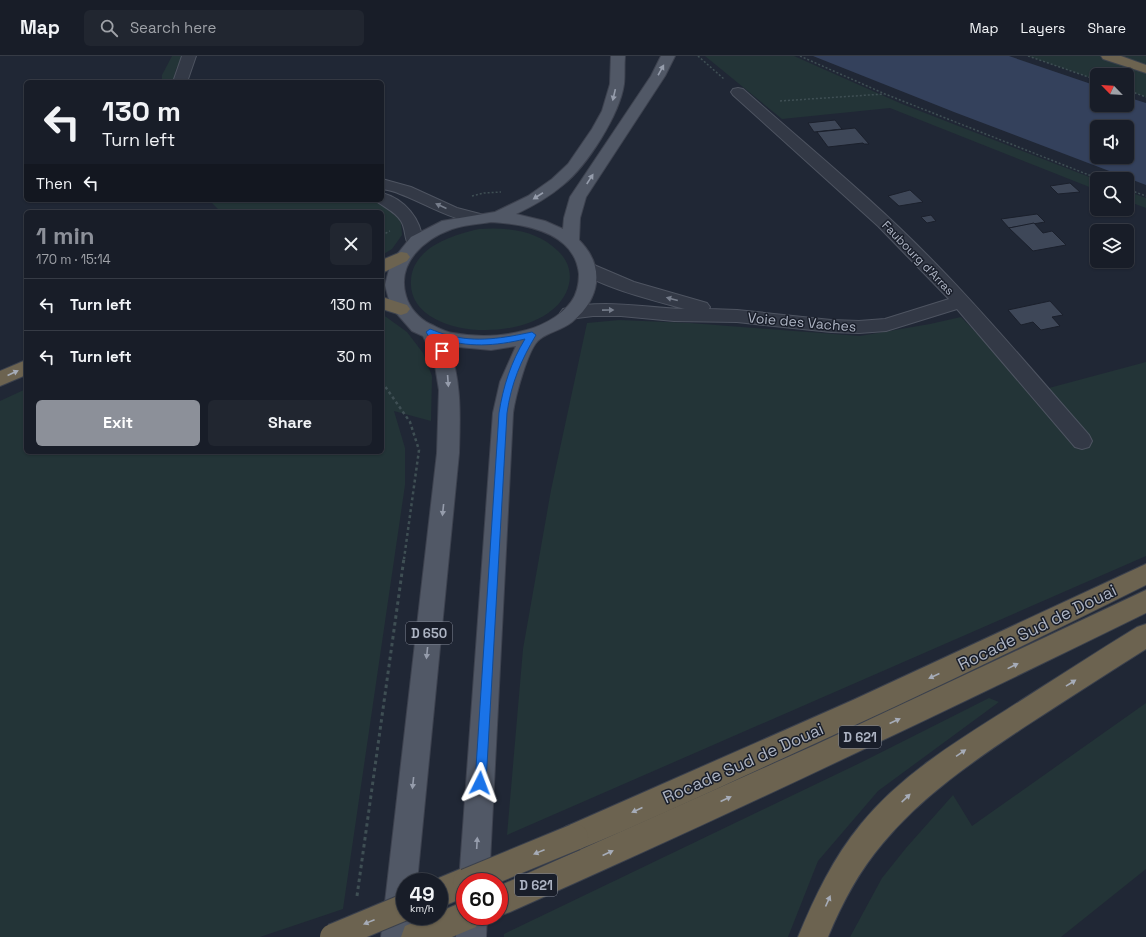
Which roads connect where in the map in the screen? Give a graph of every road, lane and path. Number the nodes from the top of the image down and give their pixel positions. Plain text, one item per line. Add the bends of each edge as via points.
1 (189, 56) edge
2 (618, 56) edge
3 (668, 56) edge
4 (698, 56) edge
5 (800, 56) edge
6 (1028, 56) edge
7 (1108, 56) edge
8 (1146, 68) edge
9 (1090, 78) edge
10 (181, 80) edge
11 (1134, 93) edge
12 (885, 94) junction
13 (744, 97) junction
14 (1146, 97) edge
15 (1090, 175) edge
16 (384, 185) edge
17 (1134, 192) edge
18 (1146, 196) edge
19 (384, 199) edge
20 (498, 217) junction
21 (478, 218) junction
22 (571, 241) junction
23 (415, 242) junction
24 (401, 257) junction
25 (384, 266) edge
26 (587, 268) junction
27 (960, 302) junction
28 (384, 304) edge
29 (401, 309) junction
30 (570, 313) junction
31 (737, 316) junction
32 (430, 332) junction
33 (532, 335) junction
34 (24, 354) edge
35 (0, 364) edge
36 (24, 368) edge
37 (0, 379) edge
38 (384, 385) edge
39 (1082, 441) dead end
40 (1146, 574) edge
41 (1146, 600) edge
42 (1146, 635) edge
43 (475, 873) edge
44 (488, 873) edge
45 (508, 897) edge
46 (357, 898) dead end
47 (396, 911) edge
48 (456, 920) edge
49 (472, 925) edge
50 (333, 937) edge
51 (396, 937) edge
52 (416, 937) edge
53 (471, 937) edge
54 (813, 937) edge

1 - 10 street
2 -> 20 main road via 617,84 609,110 600,129 573,167 558,182 534,199
22 -> 3 main road via 573,211 578,197 658,76
4 - 13 path
5 - 12 path
6 - 9 path
7 - 8 highway
11 - 14 path
12 - 13 path
12 - 15 path
13 - 27 street, Faubourg d'Arras via 871,210
21 -> 16 street via 451,211 404,190
17 - 18 path
19 - 23 street via 411,221
20 - 21 main road
20 - 22 main road via 539,224
21 - 23 main road via 444,227
22 - 26 main road via 583,257
23 - 24 main road
24 - 25 highway
24 - 29 main road via 393,274 392,286 394,298
26 - 30 main road via 588,281 584,295
31 -> 26 street, Voie des Vaches via 624,285
27 - 31 street, Voie des Vaches via 874,327 831,326
27 - 39 street, Faubourg d'Arras
28 - 29 highway
29 - 32 main road via 410,319
30 -> 31 street, Voie des Vaches via 607,310 690,316
30 - 33 main road via 549,328
32 - 33 main road via 479,343 501,342
32 -> 51 main road, D 650 via 438,342 446,362 448,453
43 -> 33 main road via 503,413 513,370
34 - 35 highway
37 -> 36 highway
38 - 46 path via 414,427 419,450
40 -> 44 highway, Rocade Sud de Douai / D 621, bridge via 886,698 575,837
45 -> 41 highway, Rocade Sud de Douai / D 621 via 998,673
54 -> 42 highway via 834,888 851,860 868,836 907,796 976,743
47 -> 50 highway, bridge
48 - 52 highway
49 - 53 main road

